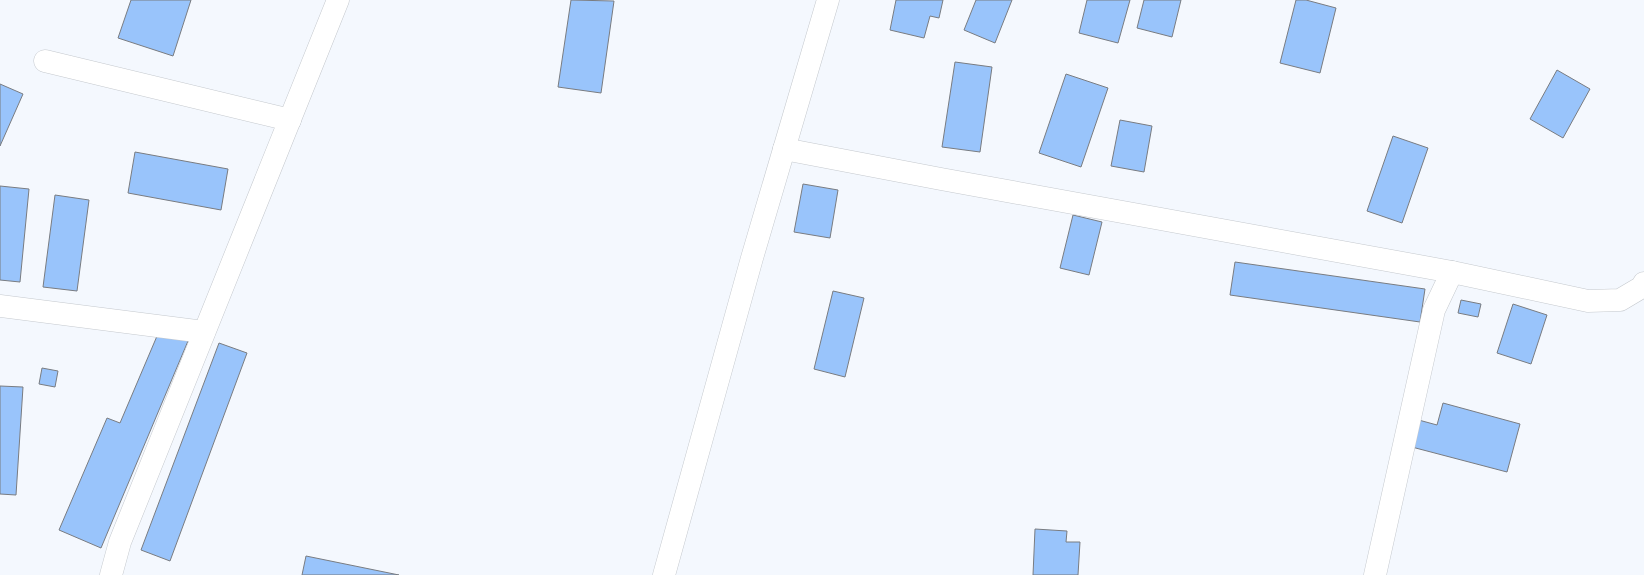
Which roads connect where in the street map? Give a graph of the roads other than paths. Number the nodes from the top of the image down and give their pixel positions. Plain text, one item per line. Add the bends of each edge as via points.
1 (338, 0) edge
2 (828, 0) edge
3 (46, 62) dead end
4 (290, 120) junction
5 (784, 149) junction
6 (1452, 272) junction
7 (1644, 283) edge
8 (0, 306) edge
9 (204, 332) junction
10 (111, 575) edge
11 (664, 575) edge
12 (1375, 575) edge

1 - 4 street
2 - 5 street
3 - 4 street
4 - 9 street
5 - 6 street
5 - 11 street
6 - 7 street via 1588,301 1620,300 1642,288
6 - 12 street via 1434,310
8 - 9 street
9 - 10 street via 120,542

